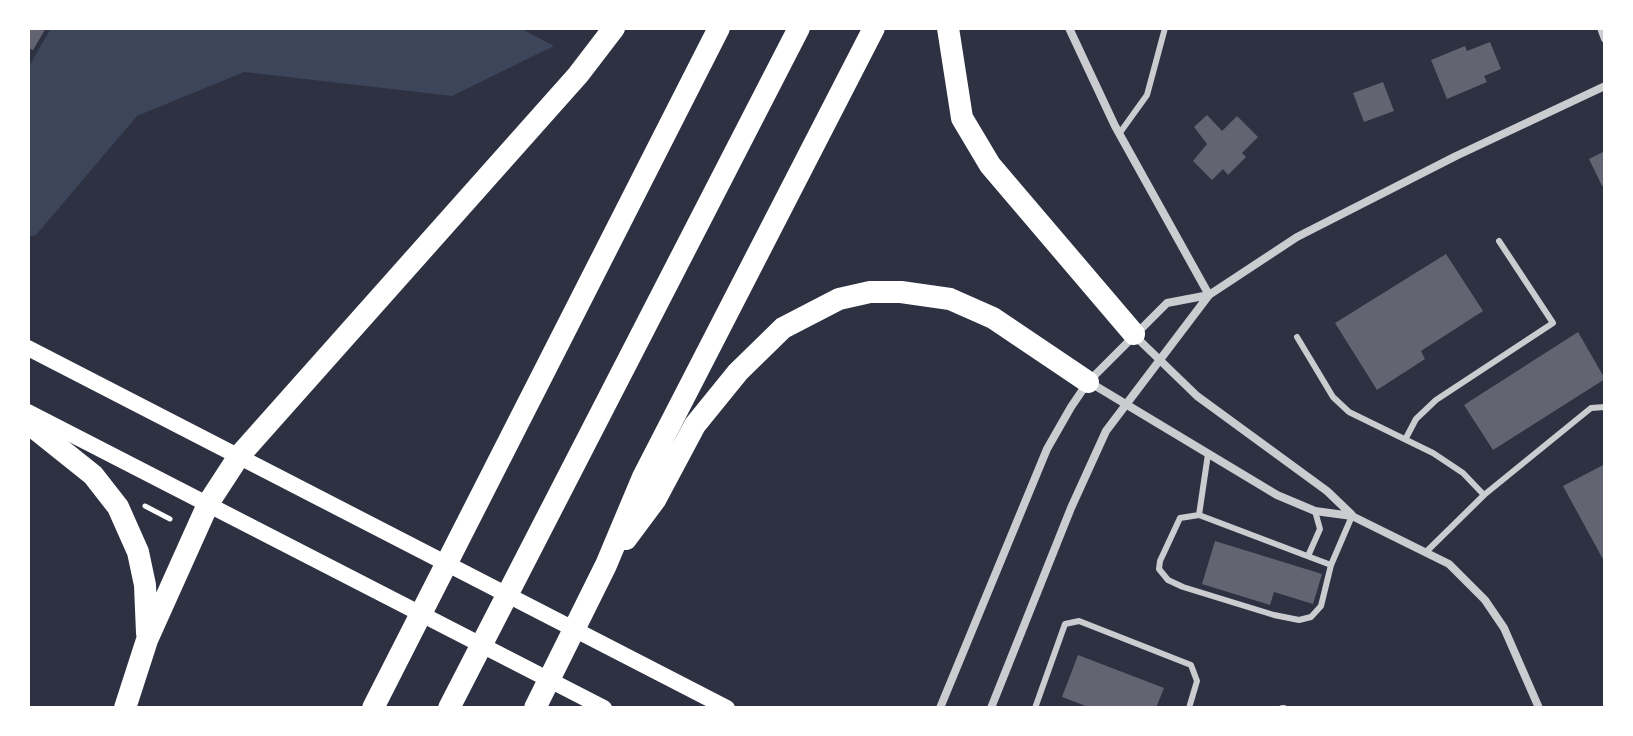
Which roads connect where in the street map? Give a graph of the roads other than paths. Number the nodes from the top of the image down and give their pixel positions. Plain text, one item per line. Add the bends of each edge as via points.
1 (614, 28) edge
2 (719, 28) edge
3 (799, 28) edge
4 (874, 28) edge
5 (948, 28) edge
6 (1069, 28) edge
7 (1165, 28) edge
8 (1601, 28) edge
9 (1605, 39) edge
10 (1605, 86) edge
11 (1119, 134) junction
12 (1499, 241) dead end
13 (1209, 295) junction
14 (1134, 334) junction
15 (1297, 337) dead end
16 (28, 348) edge
17 (1159, 359) junction
18 (1088, 382) junction
19 (1125, 404) junction
20 (1605, 407) edge
21 (28, 412) edge
22 (28, 423) edge
23 (1406, 438) junction
24 (1208, 454) junction
25 (239, 456) junction
26 (1484, 495) junction
27 (209, 502) junction
28 (1315, 511) junction
29 (1199, 515) junction
30 (1352, 516) junction
31 (1427, 551) junction
32 (1308, 556) junction
33 (606, 565) junction
34 (1331, 565) junction
35 (147, 640) junction
36 (125, 708) edge
37 (373, 708) edge
38 (449, 708) edge
39 (535, 708) edge
40 (604, 708) edge
41 (727, 708) edge
42 (940, 708) edge
43 (992, 708) edge
44 (1035, 708) edge
45 (1189, 708) edge
46 (1539, 708) edge

1 - 25 highway
2 - 37 highway
3 - 38 highway
4 - 33 highway via 643,477
5 - 14 highway via 962,118 990,165
6 - 11 street
7 - 11 lane via 1147,95
8 - 9 street
10 - 13 street via 1297,237
11 - 13 street
12 - 23 lane via 1553,323 1436,400
13 - 14 street via 1167,303
13 - 17 street
14 - 17 street
14 - 18 street
15 - 23 lane via 1333,397 1349,412
16 - 25 main road
17 - 19 street
17 - 30 street via 1197,396 1327,491
18 - 19 street
18 - 33 highway via 993,318 950,299 870,292 839,299 783,328 738,372 695,425 655,500
18 - 42 street via 1047,449
19 - 24 street
19 - 43 street via 1106,431 1071,508
20 - 26 lane via 1591,408
21 - 27 main road
22 - 35 highway via 93,475 118,507 138,552
23 - 26 lane via 1463,473
24 - 28 street
24 - 29 lane
25 - 27 highway
25 - 41 main road
26 - 31 lane
27 - 35 highway
27 - 40 main road
28 - 30 street
28 - 32 lane via 1320,529
29 - 32 lane
29 - 34 lane via 1180,518 1160,561 1159,569 1168,580 1183,587 1299,620 1321,606
30 - 31 street
30 - 34 lane
31 - 46 street via 1449,564 1485,600 1518,657
32 - 34 lane
33 - 39 highway
35 - 36 highway
44 - 45 lane via 1065,624 1079,621 1191,665 1197,681

